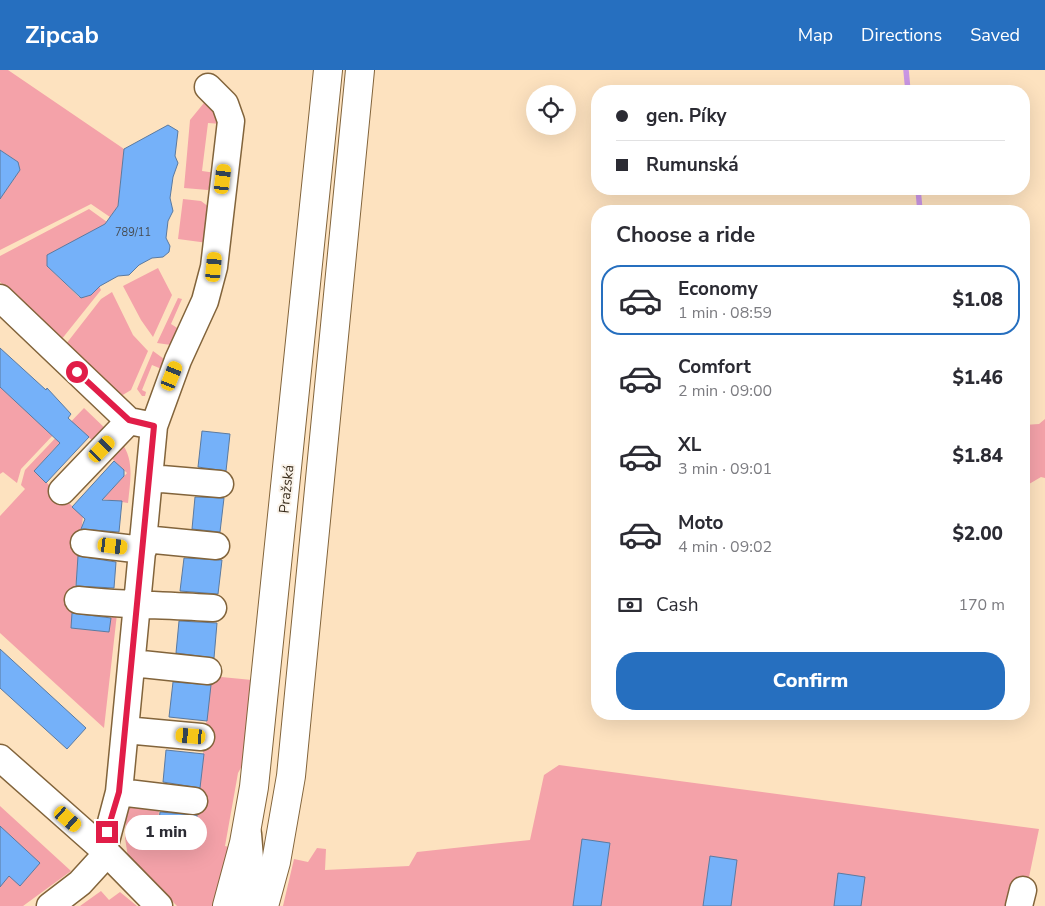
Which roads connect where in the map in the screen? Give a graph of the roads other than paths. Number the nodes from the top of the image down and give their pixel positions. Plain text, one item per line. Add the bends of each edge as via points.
1 (328, 70) edge
2 (360, 70) edge
3 (208, 87) dead end
4 (0, 298) edge
5 (129, 420) junction
6 (154, 426) junction
7 (150, 478) junction
8 (220, 484) dead end
9 (62, 491) dead end
10 (84, 542) dead end
11 (144, 544) junction
12 (216, 546) dead end
13 (78, 600) dead end
14 (138, 604) junction
15 (213, 608) dead end
16 (132, 663) junction
17 (208, 671) dead end
18 (125, 730) junction
19 (201, 737) dead end
20 (0, 758) edge
21 (119, 792) junction
22 (194, 802) dead end
23 (247, 826) junction
24 (104, 850) junction
25 (50, 906) edge
26 (159, 906) edge
27 (227, 906) edge
28 (241, 906) edge
29 (264, 906) edge

1 - 23 main road, Pražská via 275,604
2 - 29 main road via 290,776 276,862
3 - 6 street via 225,104 231,121 214,267 205,301 178,360
4 - 5 street
5 - 6 street
5 - 9 street
6 - 7 street
7 - 8 street
7 - 11 street via 139,512
10 - 11 street
11 - 12 street
11 - 14 street
13 - 14 street
14 - 15 street
14 - 16 street
16 - 17 street
16 - 18 street
18 - 19 street
18 - 21 street
20 - 24 street
21 - 22 street
21 - 24 street
23 - 27 main road, Pražská
23 - 28 street via 251,870
24 - 25 street via 101,860 91,872
24 - 26 street

